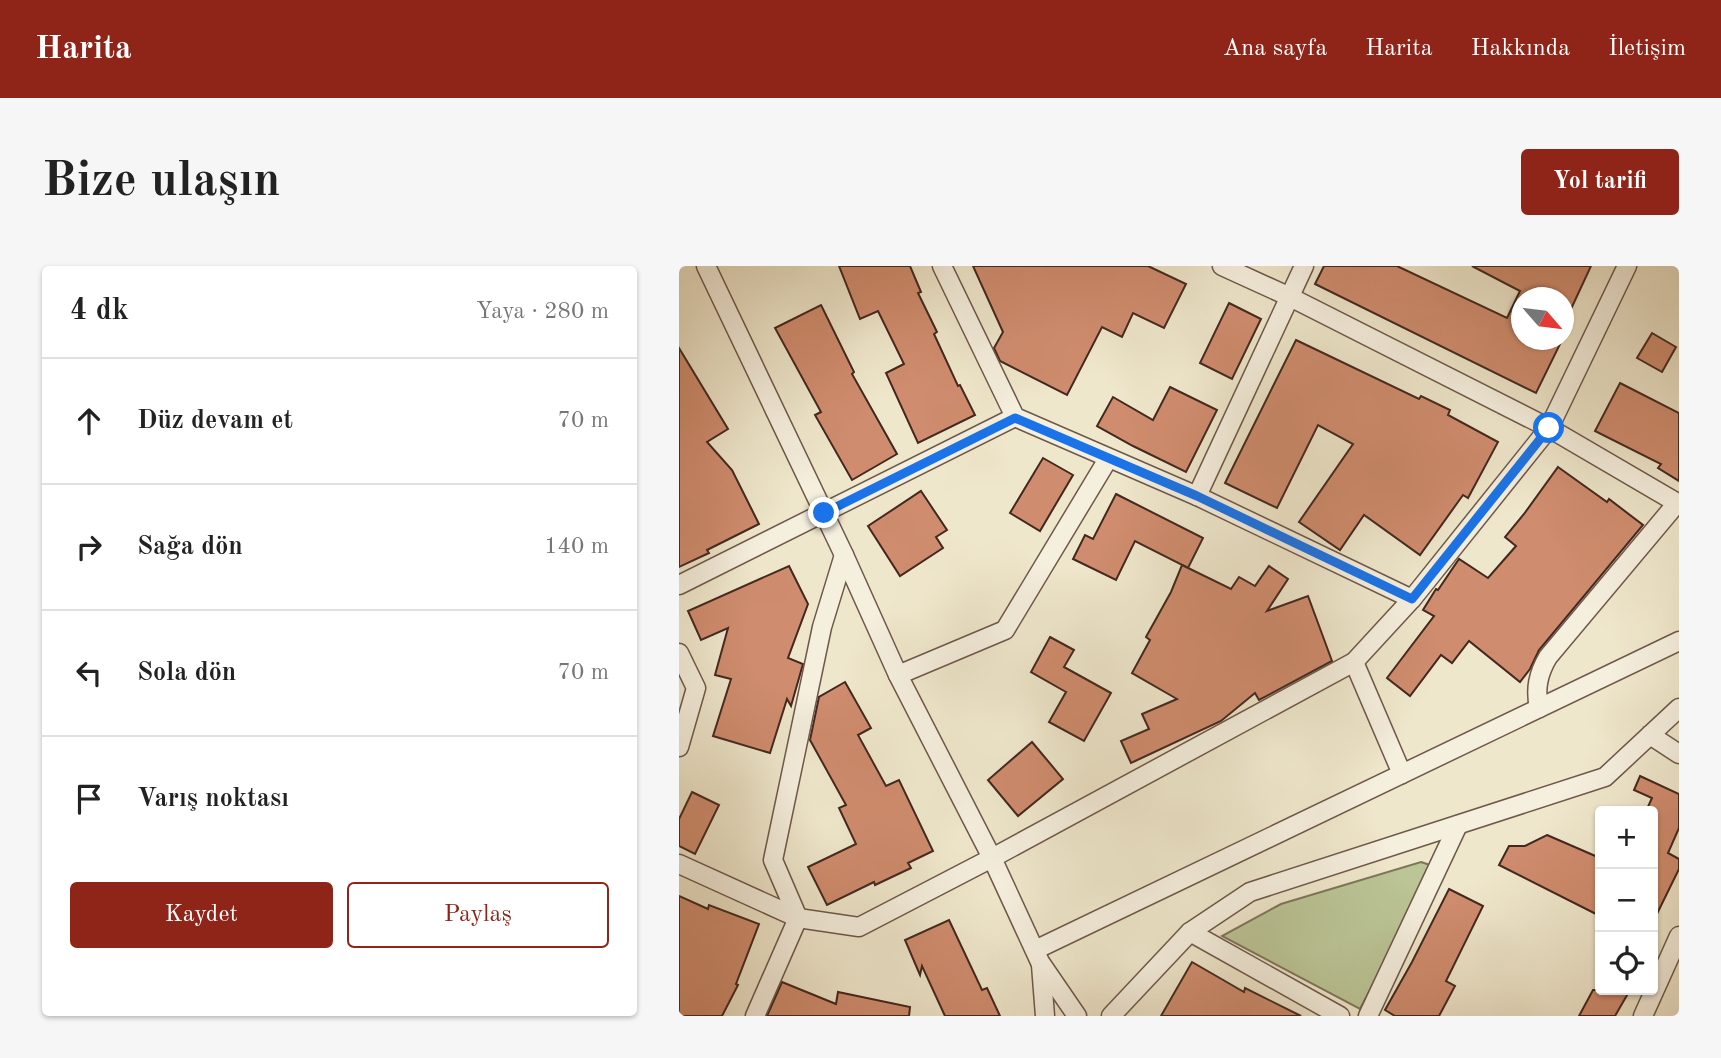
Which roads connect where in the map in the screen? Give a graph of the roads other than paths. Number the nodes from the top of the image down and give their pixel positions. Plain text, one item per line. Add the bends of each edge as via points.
1 (706, 266) edge
2 (942, 266) edge
3 (1222, 266) edge
4 (1304, 266) edge
5 (1627, 266) edge
6 (1290, 297) junction
7 (1015, 418) junction
8 (1549, 428) junction
9 (1108, 459) junction
10 (1197, 496) junction
11 (1678, 504) edge
12 (824, 513) junction
13 (844, 555) junction
14 (679, 584) edge
15 (1412, 599) junction
16 (1679, 641) edge
17 (679, 653) edge
18 (1354, 662) junction
19 (898, 676) junction
20 (1539, 708) junction
21 (1679, 708) edge
22 (1650, 735) junction
23 (679, 747) edge
24 (1679, 754) edge
25 (1402, 774) junction
26 (1458, 825) junction
27 (992, 858) junction
28 (679, 864) edge
29 (798, 918) junction
30 (1189, 932) junction
31 (1679, 936) edge
32 (1037, 956) junction
33 (755, 1016) edge
34 (1045, 1016) edge
35 (1077, 1016) edge
36 (1111, 1016) edge
37 (1340, 1016) edge
38 (1368, 1016) edge
39 (1643, 1016) edge

1 - 12 street
2 - 7 street
3 - 6 street
4 - 6 street
5 - 8 street
6 - 8 street
6 - 10 street
7 - 9 street
7 - 12 street
8 - 11 street
8 - 15 street
9 - 10 street
9 - 19 street via 1005,630
10 - 15 street
11 - 20 street via 1548,657 1538,678
12 - 13 street
12 - 14 street
13 - 19 street
13 - 29 street via 822,627 773,860
15 - 18 street
16 - 20 street
17 - 23 street via 696,688
18 - 25 street
18 - 27 street
19 - 27 street
20 - 25 street
21 - 22 street
22 - 24 street
22 - 26 street via 1605,777
25 - 32 street
26 - 30 street via 1249,892
26 - 38 street
27 - 29 street via 859,927
27 - 32 street
28 - 29 street
29 - 33 street
30 - 36 street
30 - 37 street
31 - 39 street
32 - 34 street
32 - 35 street

